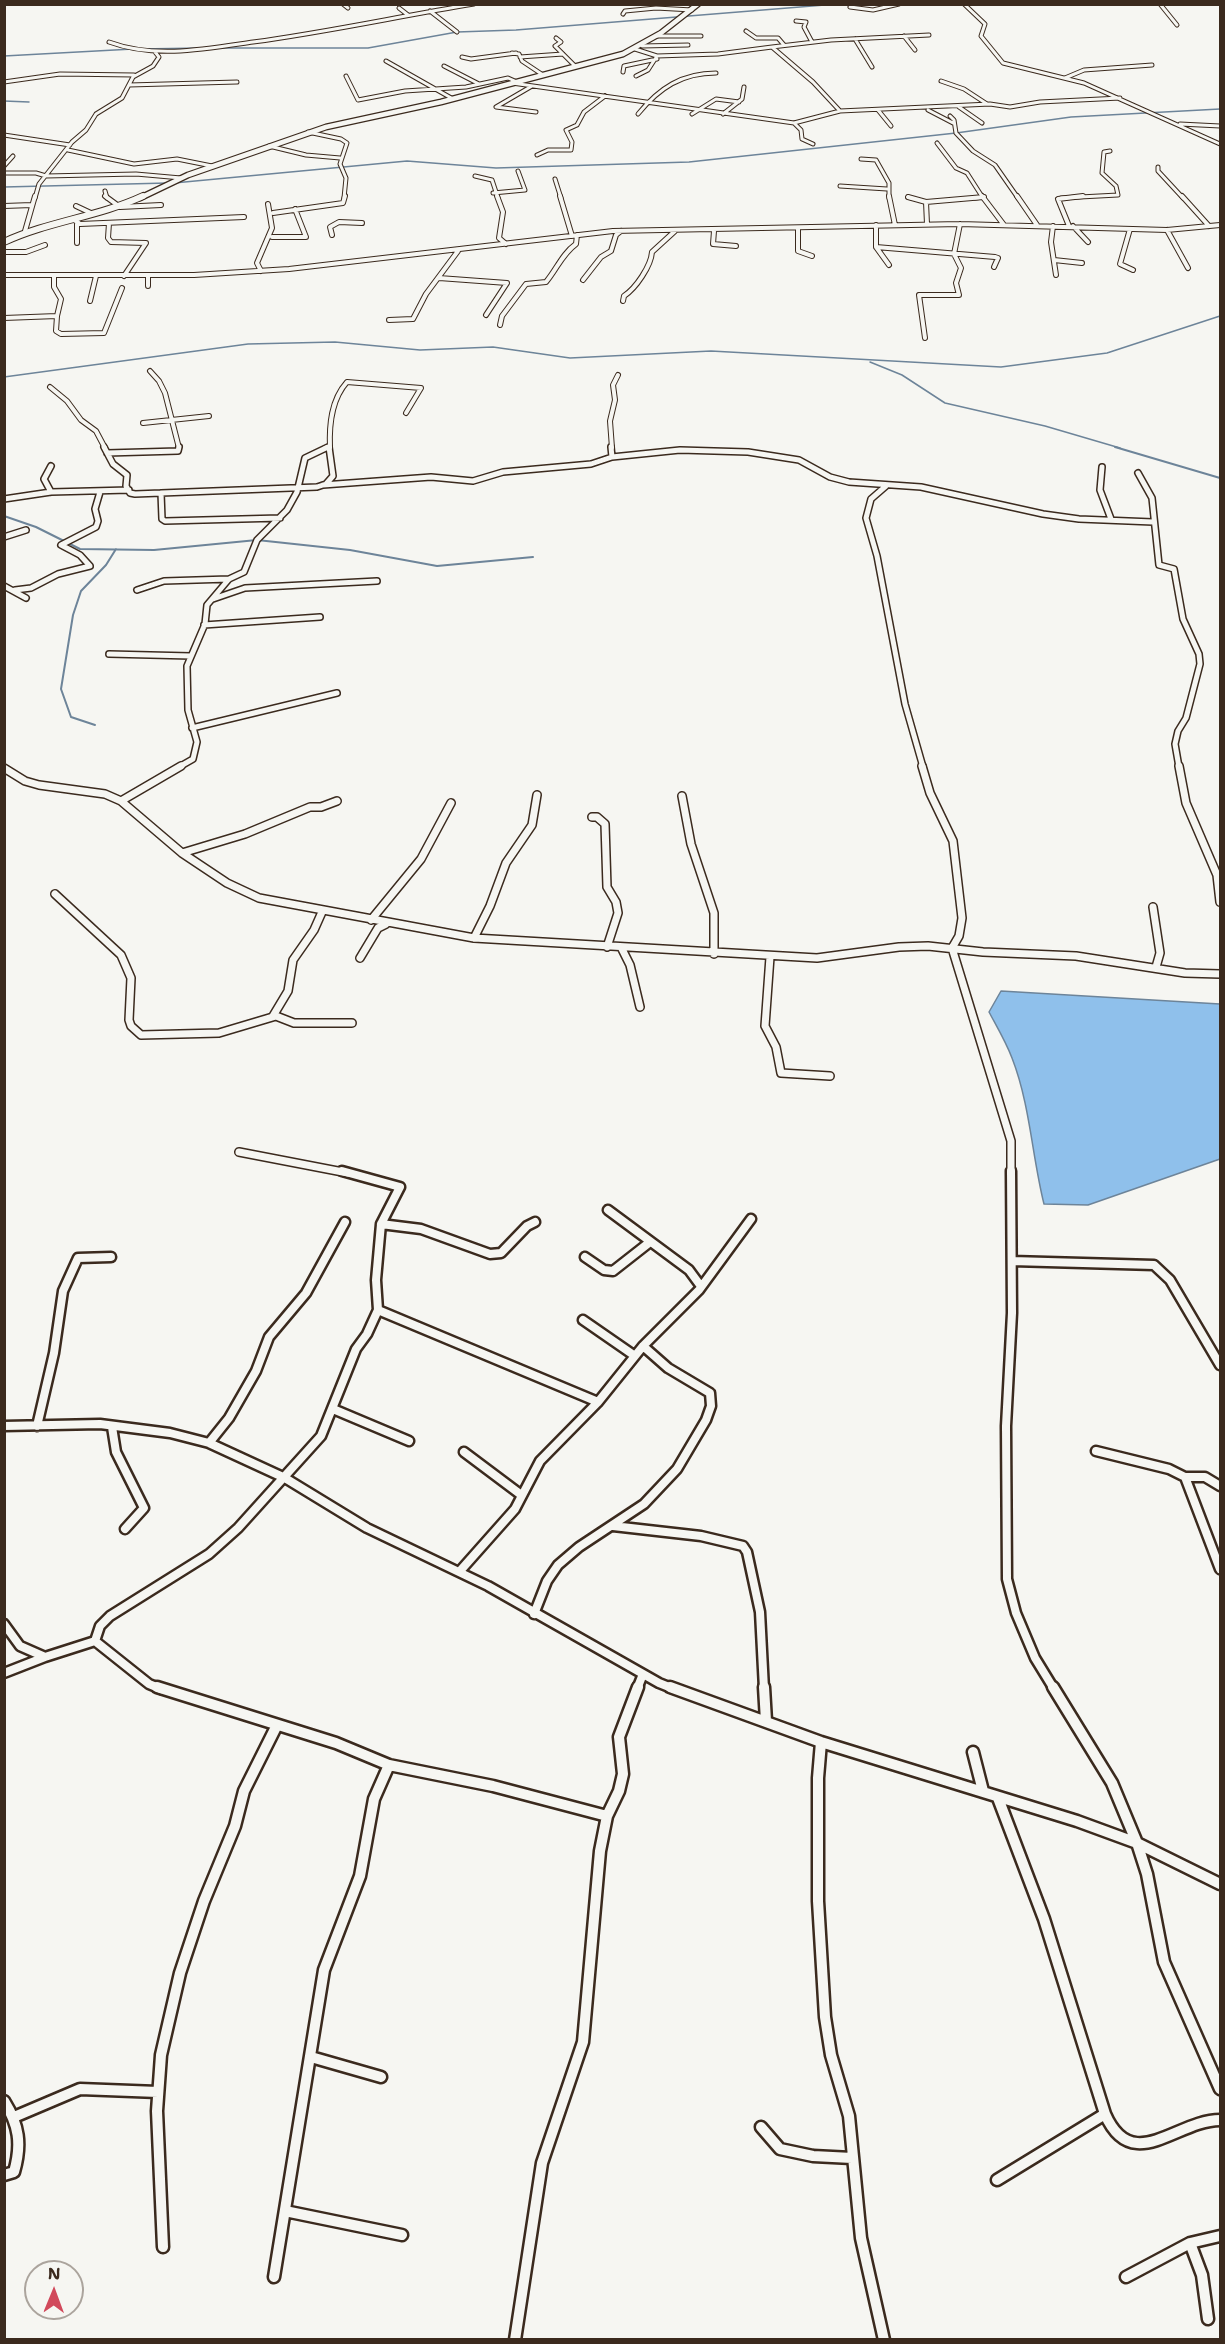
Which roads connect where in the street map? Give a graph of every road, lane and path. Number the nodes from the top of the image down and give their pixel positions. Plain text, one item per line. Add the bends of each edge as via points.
1 (344, 4) edge
2 (474, 4) edge
3 (698, 4) edge
4 (852, 4) edge
5 (899, 4) edge
6 (964, 4) edge
7 (1160, 4) edge
8 (348, 8) dead end
9 (399, 8) dead end
10 (692, 10) junction
11 (430, 12) junction
12 (623, 14) dead end
13 (408, 15) junction
14 (796, 21) dead end
15 (1177, 25) dead end
16 (746, 31) dead end
17 (457, 32) dead end
18 (928, 35) dead end
19 (657, 36) junction
20 (701, 36) dead end
21 (904, 36) junction
22 (556, 38) dead end
23 (855, 39) junction
24 (109, 42) dead end
25 (812, 42) junction
26 (688, 45) dead end
27 (784, 45) junction
28 (637, 47) junction
29 (772, 47) junction
30 (506, 49) dead end
31 (915, 50) dead end
32 (155, 52) junction
33 (516, 53) junction
34 (563, 54) junction
35 (462, 57) dead end
36 (520, 57) junction
37 (657, 58) junction
38 (386, 61) dead end
39 (1152, 65) dead end
40 (444, 66) dead end
41 (575, 66) junction
42 (872, 67) dead end
43 (623, 72) dead end
44 (716, 73) dead end
45 (135, 75) junction
46 (543, 75) junction
47 (346, 76) dead end
48 (636, 76) dead end
49 (1065, 78) junction
50 (941, 81) dead end
51 (4, 82) edge
52 (237, 82) dead end
53 (514, 83) junction
54 (479, 84) junction
55 (129, 85) junction
56 (532, 86) junction
57 (744, 87) dead end
58 (431, 89) junction
59 (604, 96) junction
60 (453, 99) junction
61 (1120, 99) junction
62 (647, 102) junction
63 (739, 102) junction
64 (987, 104) junction
65 (958, 107) junction
66 (926, 109) junction
67 (699, 110) junction
68 (878, 110) junction
69 (840, 111) junction
70 (536, 112) dead end
71 (638, 114) dead end
72 (692, 114) dead end
73 (723, 114) junction
74 (950, 116) dead end
75 (794, 123) junction
76 (953, 123) junction
77 (982, 123) dead end
78 (1175, 124) junction
79 (891, 126) dead end
80 (1221, 126) edge
81 (308, 132) junction
82 (4, 135) edge
83 (937, 143) dead end
84 (813, 144) dead end
85 (1221, 144) edge
86 (70, 145) junction
87 (268, 146) junction
88 (68, 150) junction
89 (1110, 151) dead end
90 (537, 154) dead end
91 (13, 156) dead end
92 (340, 158) junction
93 (861, 159) dead end
94 (4, 165) edge
95 (1158, 167) dead end
96 (200, 168) junction
97 (518, 171) dead end
98 (4, 173) edge
99 (46, 176) junction
100 (475, 176) dead end
101 (181, 178) junction
102 (555, 179) dead end
103 (840, 186) dead end
104 (887, 189) junction
105 (105, 191) dead end
106 (493, 193) junction
107 (908, 196) dead end
108 (984, 197) junction
109 (926, 202) junction
110 (268, 204) dead end
111 (32, 205) junction
112 (161, 205) dead end
113 (4, 206) edge
114 (76, 206) dead end
115 (120, 207) junction
116 (295, 209) junction
117 (273, 213) junction
118 (93, 214) junction
119 (339, 216) dead end
120 (244, 217) dead end
121 (75, 221) junction
122 (339, 222) junction
123 (109, 223) junction
124 (362, 223) dead end
125 (927, 224) junction
126 (960, 224) junction
127 (876, 225) junction
128 (895, 225) junction
129 (1005, 225) junction
130 (1037, 225) junction
131 (1221, 225) edge
132 (1053, 226) junction
133 (1071, 226) junction
134 (1209, 226) junction
135 (798, 228) junction
136 (1130, 229) junction
137 (1167, 230) junction
138 (26, 231) junction
139 (621, 231) junction
140 (675, 231) junction
141 (714, 231) junction
142 (332, 235) dead end
143 (574, 236) junction
144 (272, 237) junction
145 (4, 242) edge
146 (1088, 242) dead end
147 (78, 243) dead end
148 (506, 244) junction
149 (45, 246) dead end
150 (736, 246) dead end
151 (876, 247) junction
152 (458, 251) junction
153 (4, 252) edge
154 (953, 252) junction
155 (812, 256) dead end
156 (1054, 260) junction
157 (1082, 263) dead end
158 (889, 265) dead end
159 (994, 267) dead end
160 (1188, 268) dead end
161 (1133, 270) dead end
162 (261, 271) junction
163 (1056, 275) dead end
164 (5, 276) edge
165 (54, 276) junction
166 (96, 276) junction
167 (124, 276) junction
168 (148, 276) junction
169 (439, 278) junction
170 (583, 280) dead end
171 (148, 286) dead end
172 (122, 288) dead end
173 (90, 301) dead end
174 (623, 301) dead end
175 (486, 315) dead end
176 (57, 316) junction
177 (4, 318) edge
178 (389, 320) dead end
179 (500, 325) dead end
180 (925, 338) dead end
181 (150, 371) dead end
182 (618, 375) dead end
183 (50, 387) dead end
184 (406, 413) dead end
185 (208, 416) dead end
186 (170, 421) junction
187 (143, 423) dead end
188 (328, 447) junction
189 (107, 453) junction
190 (612, 457) junction
191 (51, 466) dead end
192 (1102, 467) dead end
193 (1138, 473) dead end
194 (321, 485) junction
195 (886, 486) junction
196 (298, 487) junction
197 (129, 490) junction
198 (51, 492) junction
199 (100, 492) junction
200 (161, 493) junction
201 (4, 499) edge
202 (280, 518) junction
203 (1111, 519) junction
204 (1153, 522) junction
205 (26, 530) dead end
206 (4, 537) edge
207 (193, 579) junction
208 (229, 579) junction
209 (376, 581) dead end
210 (4, 586) edge
211 (15, 590) junction
212 (137, 590) dead end
213 (217, 590) junction
214 (26, 598) dead end
215 (211, 599) junction
216 (320, 616) dead end
217 (204, 625) junction
218 (109, 654) dead end
219 (191, 656) junction
220 (337, 693) dead end
221 (192, 728) junction
222 (4, 768) edge
223 (537, 795) dead end
224 (682, 796) dead end
225 (121, 801) junction
226 (337, 801) dead end
227 (451, 802) dead end
228 (592, 817) dead end
229 (182, 853) junction
230 (55, 894) dead end
231 (1221, 902) edge
232 (1153, 907) dead end
233 (322, 912) junction
234 (371, 920) junction
235 (388, 924) junction
236 (474, 938) junction
237 (607, 946) junction
238 (621, 947) junction
239 (952, 948) junction
240 (714, 954) junction
241 (770, 957) junction
242 (360, 958) dead end
243 (1156, 967) junction
244 (1221, 974) edge
245 (640, 1007) dead end
246 (276, 1016) junction
247 (352, 1023) dead end
248 (830, 1076) dead end
249 (239, 1152) dead end
250 (608, 1210) dead end
251 (751, 1219) dead end
252 (345, 1222) dead end
253 (535, 1222) dead end
254 (381, 1224) junction
255 (650, 1242) junction
256 (111, 1257) dead end
257 (585, 1257) dead end
258 (1012, 1262) junction
259 (700, 1285) junction
260 (378, 1310) junction
261 (583, 1320) dead end
262 (643, 1346) junction
263 (635, 1356) junction
264 (1221, 1365) edge
265 (598, 1402) junction
266 (333, 1409) junction
267 (4, 1426) edge
268 (37, 1426) junction
269 (112, 1427) junction
270 (409, 1441) dead end
271 (209, 1443) junction
272 (1096, 1451) dead end
273 (464, 1452) dead end
274 (1185, 1476) junction
275 (285, 1478) junction
276 (1221, 1486) edge
277 (520, 1494) junction
278 (613, 1526) junction
279 (125, 1529) dead end
280 (1221, 1569) edge
281 (460, 1571) junction
282 (534, 1614) junction
283 (4, 1624) edge
284 (94, 1641) junction
285 (45, 1657) junction
286 (4, 1673) edge
287 (643, 1674) junction
288 (766, 1720) junction
289 (276, 1727) junction
290 (821, 1742) junction
291 (973, 1752) dead end
292 (389, 1765) junction
293 (983, 1791) junction
294 (998, 1798) junction
295 (607, 1816) junction
296 (1137, 1844) junction
297 (1221, 1884) edge
298 (311, 2057) junction
299 (381, 2077) dead end
300 (1221, 2089) edge
301 (158, 2092) junction
302 (4, 2101) edge
303 (1105, 2114) junction
304 (14, 2117) junction
305 (1221, 2120) edge
306 (761, 2127) dead end
307 (852, 2158) junction
308 (4, 2175) edge
309 (997, 2180) dead end
310 (285, 2211) junction
311 (402, 2235) dead end
312 (1221, 2236) edge
313 (1190, 2243) junction
314 (163, 2247) dead end
315 (274, 2277) dead end
316 (1126, 2277) dead end
317 (1208, 2319) dead end
318 (514, 2340) edge
319 (884, 2340) edge

1 - 8 street
2 - 11 street
3 - 10 main road
4 - 5 street via 850,7 873,10
6 - 49 street via 985,24 981,36 1003,63
7 - 15 street
9 - 13 street
10 - 12 street via 654,8
10 - 19 main road
11 - 13 street
11 - 17 street
13 - 32 street via 338,31
14 - 25 street via 806,22 804,27
16 - 27 street via 756,38 778,38
18 - 21 street
19 - 20 street
19 - 28 main road
21 - 23 street
21 - 31 street
22 - 34 street via 561,42 555,46
23 - 25 street
23 - 42 street
24 - 32 street
25 - 27 street
26 - 28 street
27 - 29 street
28 - 37 street
28 - 41 main road
29 - 37 street
29 - 69 street
30 - 33 street
32 - 45 street via 159,57 154,65
33 - 35 street
33 - 36 street
34 - 36 street
34 - 41 street
36 - 46 street
37 - 43 street via 624,66
37 - 48 street via 648,70
38 - 58 street
39 - 49 street via 1084,70
40 - 54 street
41 - 46 main road
44 - 62 street via 700,71 671,82
45 - 51 street via 60,74
45 - 55 street
46 - 53 main road
47 - 58 street via 358,100
49 - 61 street
50 - 64 street via 964,89
52 - 55 street
53 - 54 street via 508,78
53 - 56 street
53 - 60 main road
54 - 58 street
55 - 86 street via 123,97 96,114 84,133
56 - 59 street
56 - 70 street via 496,107
57 - 63 street
58 - 60 street
59 - 62 street
59 - 90 street via 588,107 577,125 566,130 572,141 571,150
60 - 81 main road
61 - 64 street via 1010,107
61 - 78 street
62 - 67 street
62 - 71 street
63 - 67 street via 716,99
63 - 73 street
64 - 65 street
65 - 66 street
65 - 77 street
66 - 68 street
66 - 76 street
67 - 72 street
67 - 73 street
68 - 69 street
68 - 79 street
69 - 75 street
73 - 75 street
74 - 76 street
75 - 84 street via 801,130 802,139
76 - 130 street via 956,133 973,151 995,165
78 - 80 street
78 - 85 street
81 - 87 main road
81 - 92 street via 346,141
82 - 86 street
83 - 108 street
86 - 88 street
87 - 92 street
87 - 96 main road
88 - 96 street via 134,164 177,159
88 - 99 street
89 - 133 street via 1104,153 1102,173 1116,186 1118,195 1058,200
91 - 94 street
92 - 116 street via 346,185 339,208
93 - 104 street via 876,160 889,183
95 - 134 street via 1199,220
96 - 101 main road
97 - 106 street via 525,190
98 - 99 street
99 - 101 street via 160,174
99 - 111 street
100 - 106 street via 492,180
101 - 115 main road
102 - 143 street
103 - 104 street
104 - 128 street
105 - 115 street via 105,196
106 - 148 street via 501,202 499,238
107 - 109 street
108 - 109 street
108 - 129 street
109 - 125 street
110 - 117 street
111 - 113 street
111 - 138 street
112 - 115 street
114 - 118 street
115 - 118 main road
116 - 117 street
116 - 144 street via 306,237
117 - 144 street
118 - 121 main road
119 - 122 street
120 - 123 street
121 - 123 street
121 - 138 main road
121 - 147 street
122 - 124 street
122 - 142 street via 330,227
123 - 167 street via 111,242 146,243
125 - 126 street
125 - 128 street
126 - 129 street
126 - 154 street via 961,233
127 - 128 street
127 - 135 street
127 - 151 street
129 - 130 street
130 - 132 street
131 - 134 street
132 - 133 street
132 - 156 street
133 - 136 street
133 - 146 street
134 - 137 street
135 - 141 street
135 - 155 street via 798,251
136 - 137 street
136 - 161 street via 1120,264
137 - 160 street
138 - 145 main road
139 - 140 street
139 - 143 street
139 - 170 street via 611,251
140 - 141 street
140 - 174 street via 653,251 641,281
141 - 150 street via 713,244
143 - 148 street
143 - 179 street via 576,244 564,254 546,282 526,284 502,316
144 - 162 street via 257,263
148 - 152 street
149 - 153 street via 26,252
151 - 154 street
151 - 158 street
152 - 162 street
152 - 169 street
154 - 159 street via 998,258
154 - 180 street via 961,268 957,297 919,295
156 - 157 street
156 - 163 street
162 - 168 street
164 - 165 street
165 - 166 street
165 - 176 street via 54,287 61,299
166 - 167 street
166 - 173 street
167 - 168 street
168 - 171 street
169 - 175 street via 507,283
169 - 178 street via 413,319
172 - 176 street via 104,333 61,334 56,331
176 - 177 street
181 - 186 street via 161,382 168,399
182 - 190 street via 613,386 615,400 610,421
183 - 189 street via 96,431
184 - 188 street via 421,388 346,382 331,408
185 - 186 street
186 - 187 street
186 - 189 street via 178,451
188 - 194 street via 333,476
188 - 196 street via 305,458
189 - 197 street via 127,475
190 - 194 street via 591,464 503,472 473,481 431,477
190 - 195 street via 736,449 802,461 830,477
191 - 198 street via 44,479
192 - 203 street via 1100,490
193 - 204 street via 1152,498
194 - 196 street
195 - 203 street via 921,487 1079,519
195 - 239 street via 871,499 866,518 877,556 904,704 930,793 953,842 962,918
196 - 200 street
196 - 202 street
197 - 199 street
197 - 200 street via 135,494
198 - 199 street
198 - 201 street
199 - 211 street via 95,509 96,527 62,545 90,566
200 - 202 street via 165,521
202 - 208 street via 257,540 244,572
203 - 204 street
204 - 231 street via 1157,530 1157,560 1159,565 1173,569 1182,619 1199,654 1200,669 1175,744 1186,803 1217,874
205 - 206 street
207 - 208 street
207 - 212 street via 164,581
207 - 213 street via 214,584
208 - 213 street
209 - 215 street via 245,588
210 - 211 street
211 - 214 street
213 - 215 street
215 - 217 street via 205,609
216 - 217 street
217 - 219 street
218 - 219 street
219 - 221 street via 186,677
220 - 221 street
221 - 225 street via 197,742 191,761
222 - 225 street via 39,785 105,794
223 - 236 street via 532,825 506,863
224 - 240 street via 692,849 712,897
225 - 229 street
226 - 229 street
227 - 234 street via 421,859
228 - 237 street via 605,824 607,887 618,913
229 - 233 street via 242,892
230 - 246 street via 121,955 131,978 131,1026 141,1035 219,1033
232 - 243 street via 1160,953
233 - 234 street
233 - 246 street via 293,960 288,991
234 - 235 street
235 - 236 street
235 - 242 street via 375,930
236 - 237 street
237 - 238 street
238 - 240 street
238 - 245 street via 630,965
239 - 241 street via 899,946 824,957
239 - 243 street via 1076,956
239 - 258 street via 1011,1141
240 - 241 street
241 - 248 street via 765,1026 776,1047 781,1072
243 - 244 street
246 - 247 street via 294,1023
249 - 254 street via 334,1169 400,1187
250 - 255 street
251 - 259 street
252 - 271 street via 306,1293 269,1336 256,1371 229,1418
253 - 254 street via 496,1254 420,1229
254 - 260 street via 376,1280
255 - 257 street via 613,1271 604,1270
255 - 259 street via 689,1270
256 - 268 street via 78,1258 70,1270
258 - 264 street via 1154,1265 1169,1275
258 - 296 street via 1006,1426 1007,1579 1035,1659 1112,1783
259 - 262 street via 696,1294
260 - 265 street
260 - 266 street via 356,1349
261 - 263 street
262 - 263 street
262 - 278 street via 668,1368 710,1393 712,1400 688,1456 653,1497
263 - 265 street
265 - 277 street via 540,1461
266 - 270 street
266 - 275 street via 321,1436
267 - 268 street
268 - 269 street
269 - 271 street via 170,1433
269 - 279 street via 116,1452 144,1508
271 - 275 street
272 - 274 street via 1169,1468
273 - 277 street
274 - 276 street via 1205,1477
274 - 280 street
275 - 281 street via 367,1528
275 - 284 street via 210,1554 110,1616 100,1626
277 - 281 street via 515,1509
278 - 282 street via 555,1567
278 - 288 street via 701,1536 743,1546 760,1612
281 - 282 street
282 - 287 street
283 - 285 street via 20,1646
284 - 285 street
284 - 289 street via 149,1684
285 - 286 street
287 - 288 street
287 - 295 street via 619,1737 623,1774
288 - 290 street
289 - 292 street via 336,1743
289 - 301 street via 244,1791 235,1826 180,1973 161,2055
290 - 293 street
290 - 307 street via 817,1842 825,2017 829,2049 849,2115
291 - 293 street
292 - 295 street via 493,1786
292 - 298 street via 374,1799 360,1876 324,1970
293 - 294 street
294 - 296 street
294 - 303 street via 1044,1919
295 - 318 street via 597,1869 583,2042 542,2163
296 - 297 street
296 - 300 street via 1147,1874 1164,1962
298 - 299 street
298 - 310 street
301 - 304 street via 80,2089
301 - 314 street
302 - 304 street
303 - 305 street via 1107,2124 1120,2140 1136,2145 1209,2120
303 - 309 street
304 - 308 street via 22,2146 14,2172
306 - 307 street via 780,2149
307 - 319 street via 868,2281 882,2320
310 - 311 street
310 - 315 street
312 - 313 street
313 - 316 street
313 - 317 street via 1202,2275

